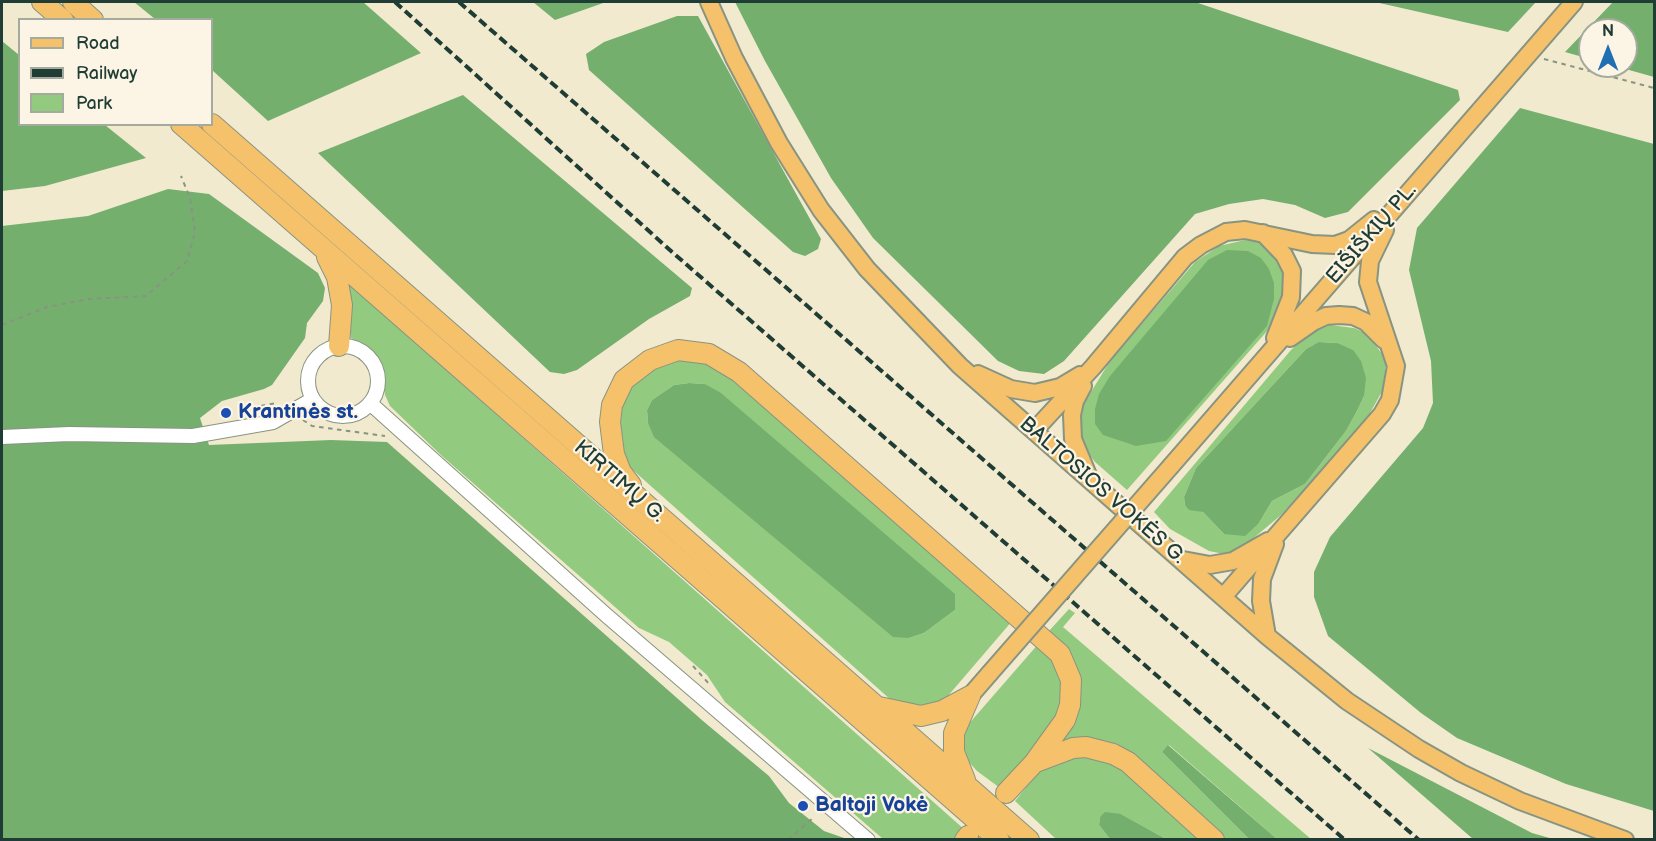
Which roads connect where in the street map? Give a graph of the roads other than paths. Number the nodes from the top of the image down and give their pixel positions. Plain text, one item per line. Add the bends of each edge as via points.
1 (42, 2) edge
2 (73, 2) edge
3 (709, 2) edge
4 (1574, 2) edge
5 (61, 18) edge
6 (91, 18) edge
7 (213, 125) edge
8 (183, 126) edge
9 (1401, 200) junction
10 (1263, 232) junction
11 (323, 249) junction
12 (1389, 345) junction
13 (339, 346) junction
14 (1268, 354) junction
15 (960, 366) junction
16 (1093, 367) junction
17 (313, 399) junction
18 (371, 404) junction
19 (1034, 431) junction
20 (2, 437) edge
21 (1091, 482) junction
22 (645, 504) junction
23 (1279, 535) junction
24 (1180, 559) junction
25 (1223, 597) junction
26 (1267, 636) junction
27 (970, 696) junction
28 (874, 705) junction
29 (1034, 763) junction
30 (967, 785) junction
31 (1006, 794) dead end
32 (868, 840) edge
33 (999, 840) edge
34 (1029, 840) edge
35 (1214, 840) edge
36 (1625, 840) edge

1 - 5 highway
2 - 6 highway
3 - 15 main road, BALTOSIOS VOKĖS G. via 774,133 821,210 867,269
4 - 9 main road, EIŠIŠKIŲ PL.
7 - 22 highway, KIRTIMŲ G.
8 - 11 highway, KIRTIMŲ G.
9 - 10 main road via 1341,243 1312,244
9 - 12 main road via 1376,245 1368,272 1370,292
9 - 14 main road, EIŠIŠKIŲ PL.
10 - 14 main road via 1284,255 1292,271 1293,285 1287,311
10 - 16 main road via 1226,232 1185,257
11 - 13 highway via 340,291 343,319
11 - 33 highway, KIRTIMŲ G.
12 - 14 main road via 1366,322 1353,316 1326,316
12 - 23 main road via 1396,366 1395,384 1382,414
13 - 17 street via 322,353 309,372
13 - 18 street via 356,348 375,366 379,378
14 - 27 main road, EIŠIŠKIŲ PL., bridge
15 - 16 main road via 1011,389 1035,393 1060,387
15 - 19 main road, BALTOSIOS VOKĖS G.
16 - 19 main road
16 - 21 main road via 1072,415 1073,439
17 - 18 street via 328,413 340,416 359,413
17 - 20 street via 273,422 193,436
18 - 32 street via 606,615
19 - 21 main road, BALTOSIOS VOKĖS G.
21 - 24 main road, BALTOSIOS VOKĖS G.
22 - 28 highway, KIRTIMŲ G.
22 - 29 highway via 621,472 614,454 610,422 617,391 636,370 664,353 694,351 726,362 1060,654 1071,680 1070,705 1065,720
23 - 24 main road via 1233,561 1210,565
23 - 25 main road
23 - 26 main road via 1262,579
24 - 25 main road, BALTOSIOS VOKĖS G.
25 - 26 main road, BALTOSIOS VOKĖS G.
26 - 36 main road, BALTOSIOS VOKĖS G. via 1347,701 1440,761 1520,801
27 - 28 highway via 942,711 921,716
27 - 30 highway via 957,724 954,742 956,761
28 - 30 highway, KIRTIMŲ G.
29 - 31 highway
29 - 35 highway via 1074,748 1113,754 1128,762
30 - 34 highway, KIRTIMŲ G.

